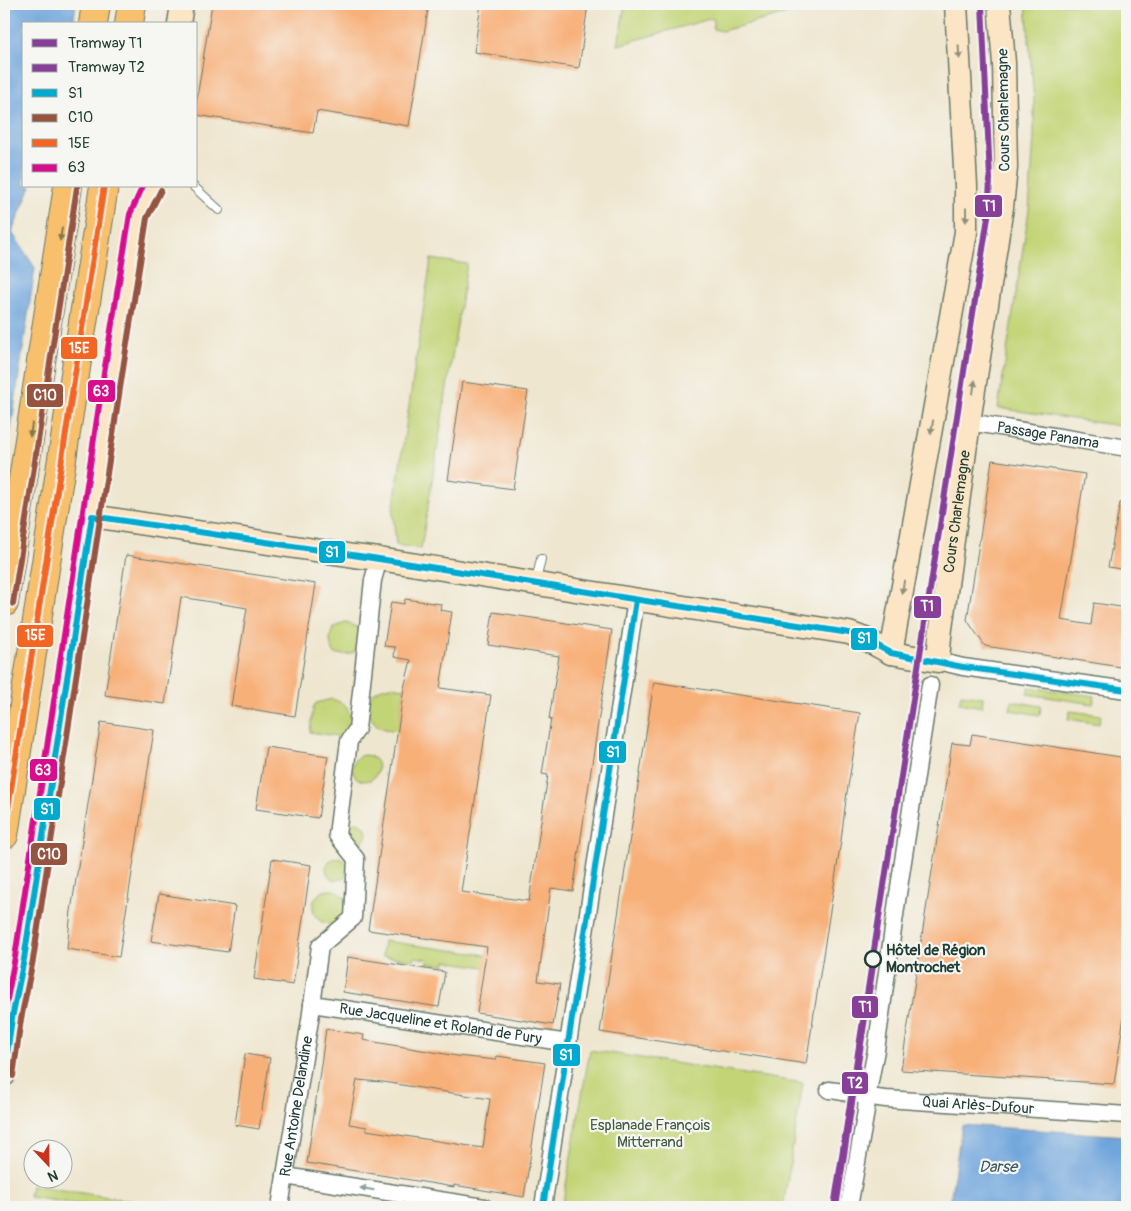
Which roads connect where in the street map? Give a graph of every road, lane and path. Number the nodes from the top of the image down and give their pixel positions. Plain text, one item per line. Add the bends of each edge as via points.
1 (96, 4) edge
2 (132, 4) edge
3 (182, 4) edge
4 (956, 4) edge
5 (999, 4) edge
6 (93, 22) edge
7 (129, 22) edge
8 (180, 22) edge
9 (68, 188) edge
10 (104, 188) edge
11 (152, 188) edge
12 (196, 188) edge
13 (219, 210) dead end
14 (969, 422) junction
15 (1127, 448) edge
16 (92, 516) junction
17 (379, 559) junction
18 (541, 559) dead end
19 (536, 584) junction
20 (636, 600) junction
21 (4, 603) edge
22 (891, 653) junction
23 (938, 661) junction
24 (930, 685) dead end
25 (1127, 690) edge
26 (4, 835) edge
27 (312, 1004) junction
28 (568, 1043) junction
29 (4, 1075) edge
30 (829, 1090) dead end
31 (867, 1097) junction
32 (1127, 1115) edge
33 (285, 1176) junction
34 (280, 1207) edge
35 (484, 1207) edge
36 (543, 1207) edge
37 (849, 1207) edge

1 - 6 highway
2 - 7 highway
3 - 8 street
4 -> 22 street via 966,232
14 -> 5 street, Cours Charlemagne via 1006,168
9 -> 21 highway
10 - 26 highway
11 - 16 street via 139,215
12 - 13 lane
14 - 15 street, Passage Panama
14 - 23 street, Cours Charlemagne
16 - 17 street
16 - 29 street
17 - 19 street
17 - 27 street, Rue Antoine Delandine via 373,580 357,729 349,741 337,835 356,859 353,918 320,946
18 - 19 lane
19 - 20 street
20 - 22 street via 849,633
20 - 28 street
22 - 23 street
23 - 25 street
24 - 31 street
27 - 28 street, Rue Jacqueline et Roland de Pury
27 - 33 street, Rue Antoine Delandine
28 - 36 street
30 - 31 street, Quai Arlès-Dufour
31 - 32 street, Quai Arlès-Dufour
31 - 37 street
33 - 34 street, Rue Antoine Delandine
35 -> 33 street

